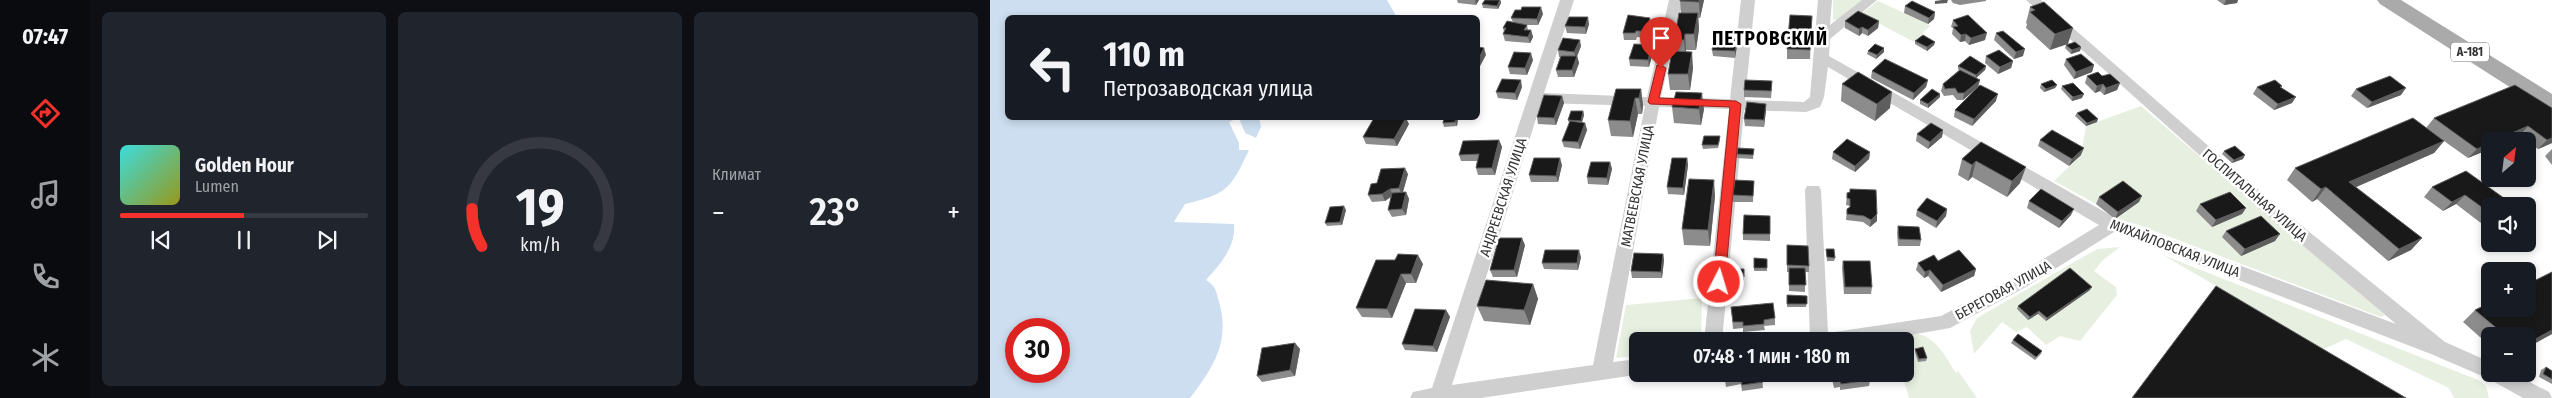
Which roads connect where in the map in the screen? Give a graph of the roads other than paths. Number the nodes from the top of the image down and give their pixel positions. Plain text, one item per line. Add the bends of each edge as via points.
1 (1567, 0) edge
2 (1676, 0) edge
3 (1748, 0) edge
4 (1825, 0) edge
5 (1870, 0) edge
6 (2033, 0) edge
7 (2387, 0) edge
8 (1823, 38) junction
9 (1822, 58) junction
10 (1535, 98) junction
11 (1653, 102) junction
12 (1736, 104) junction
13 (2552, 104) edge
14 (1813, 190) dead end
15 (2113, 225) junction
16 (1714, 332) edge
17 (1819, 332) edge
18 (1884, 332) edge
19 (2438, 348) junction
20 (2481, 367) edge
21 (1629, 369) edge
22 (1601, 372) junction
23 (2511, 382) edge
24 (1439, 395) junction
25 (1420, 398) edge
26 (2542, 398) edge

1 - 10 street, АНДРЕЕВСКАЯ УЛИЦА
2 - 11 street, МАТВЕЕВСКАЯ УЛИЦА
3 - 12 street
4 - 8 street
5 - 8 street
6 - 19 street, ГОСПИТАЛЬНАЯ УЛИЦА via 2268,208
7 - 13 main road, А-181
8 - 9 street
9 - 12 street via 1815,103 1806,107
9 - 15 street, МИХАЙЛОВСКАЯ УЛИЦА
10 - 11 street
10 - 24 street, АНДРЕЕВСКАЯ УЛИЦА
11 - 12 street
11 - 22 street, МАТВЕЕВСКАЯ УЛИЦА
12 - 16 street
14 - 17 street
15 - 18 street, БЕРЕГОВАЯ УЛИЦА via 2020,282 1944,323
15 - 19 street, МИХАЙЛОВСКАЯ УЛИЦА
19 - 20 street, ГОСПИТАЛЬНАЯ УЛИЦА
21 - 22 street
22 - 24 street
23 - 26 street
24 - 25 street

